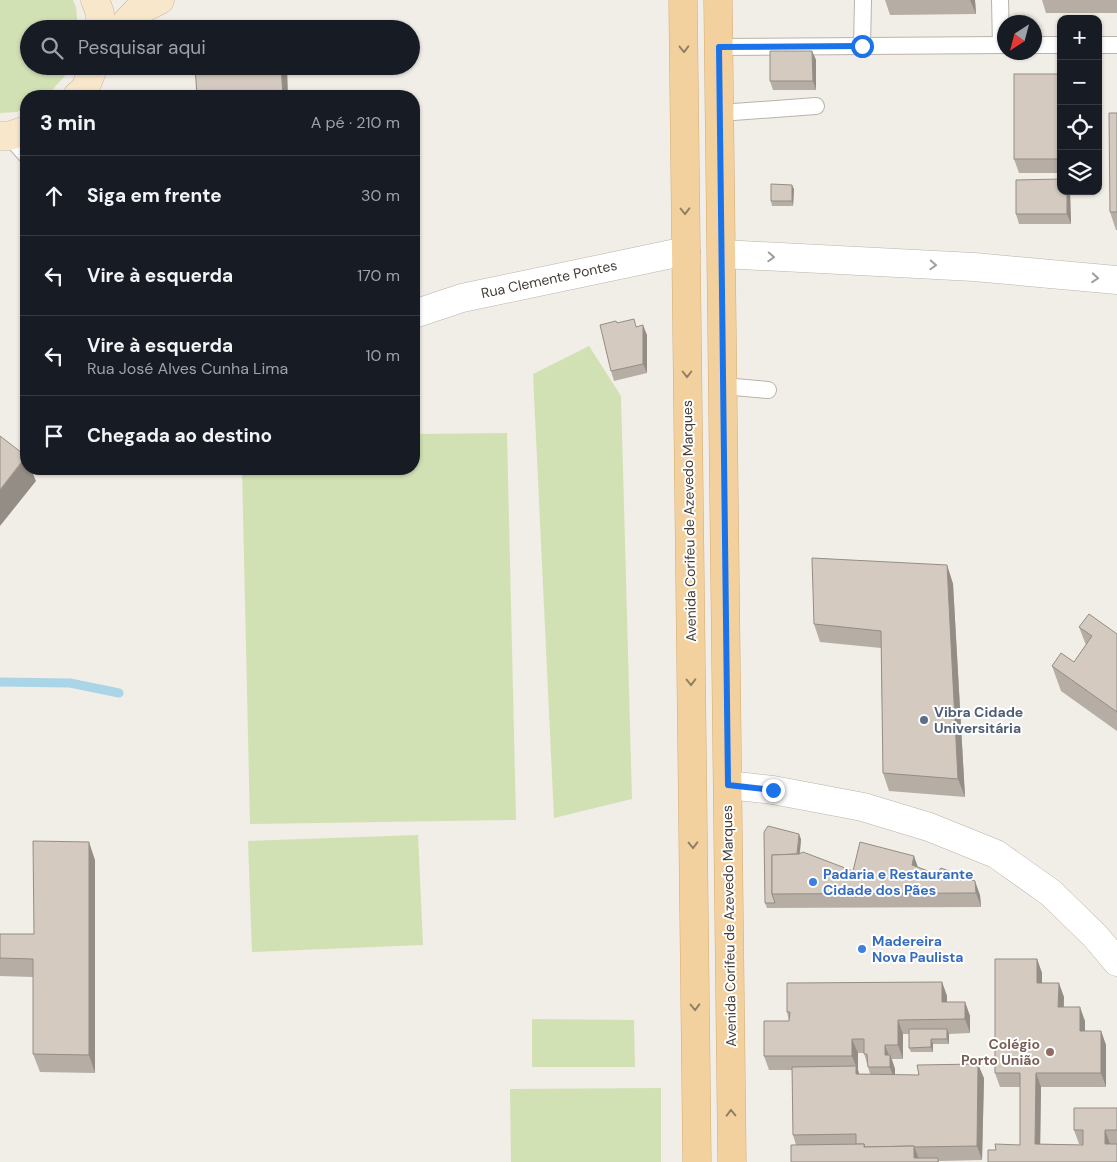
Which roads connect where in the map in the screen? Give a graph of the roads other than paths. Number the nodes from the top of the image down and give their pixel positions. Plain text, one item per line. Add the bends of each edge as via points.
1 (95, 0) edge
2 (160, 0) edge
3 (683, 0) edge
4 (718, 0) edge
5 (863, 0) edge
6 (1000, 0) edge
7 (1001, 15) edge
8 (100, 20) edge
9 (128, 20) edge
10 (997, 45) edge
11 (1042, 45) edge
12 (1057, 45) edge
13 (1102, 45) edge
14 (1117, 45) edge
15 (862, 46) junction
16 (719, 47) junction
17 (816, 106) dead end
18 (720, 113) junction
19 (686, 251) junction
20 (722, 254) junction
21 (1117, 280) edge
22 (420, 312) edge
23 (723, 386) junction
24 (768, 390) dead end
25 (690, 581) junction
26 (728, 785) junction
27 (1117, 962) edge
28 (697, 1162) edge
29 (732, 1162) edge

1 - 8 street
2 - 9 street via 136,12
3 -> 19 main road, Avenida Corifeu de Azevedo Marques
4 - 16 main road, Avenida Corifeu de Azevedo Marques
5 - 15 lane
6 - 7 lane
10 - 15 lane
11 - 12 lane
13 - 14 lane
15 - 16 lane
16 - 18 main road, Avenida Corifeu de Azevedo Marques
17 - 18 lane
18 - 20 main road, Avenida Corifeu de Azevedo Marques
19 - 22 street, Rua Clemente Pontes via 462,298
19 -> 25 main road, Avenida Corifeu de Azevedo Marques
20 -> 21 street via 974,267
20 - 23 main road, Avenida Corifeu de Azevedo Marques
23 - 24 lane
23 - 26 main road, Avenida Corifeu de Azevedo Marques
25 - 26 main road via 704,600 711,775 717,782
25 -> 28 main road, Avenida Corifeu de Azevedo Marques
26 - 27 street via 863,807 929,827 996,854 1051,893
29 -> 26 main road, Avenida Corifeu de Azevedo Marques

